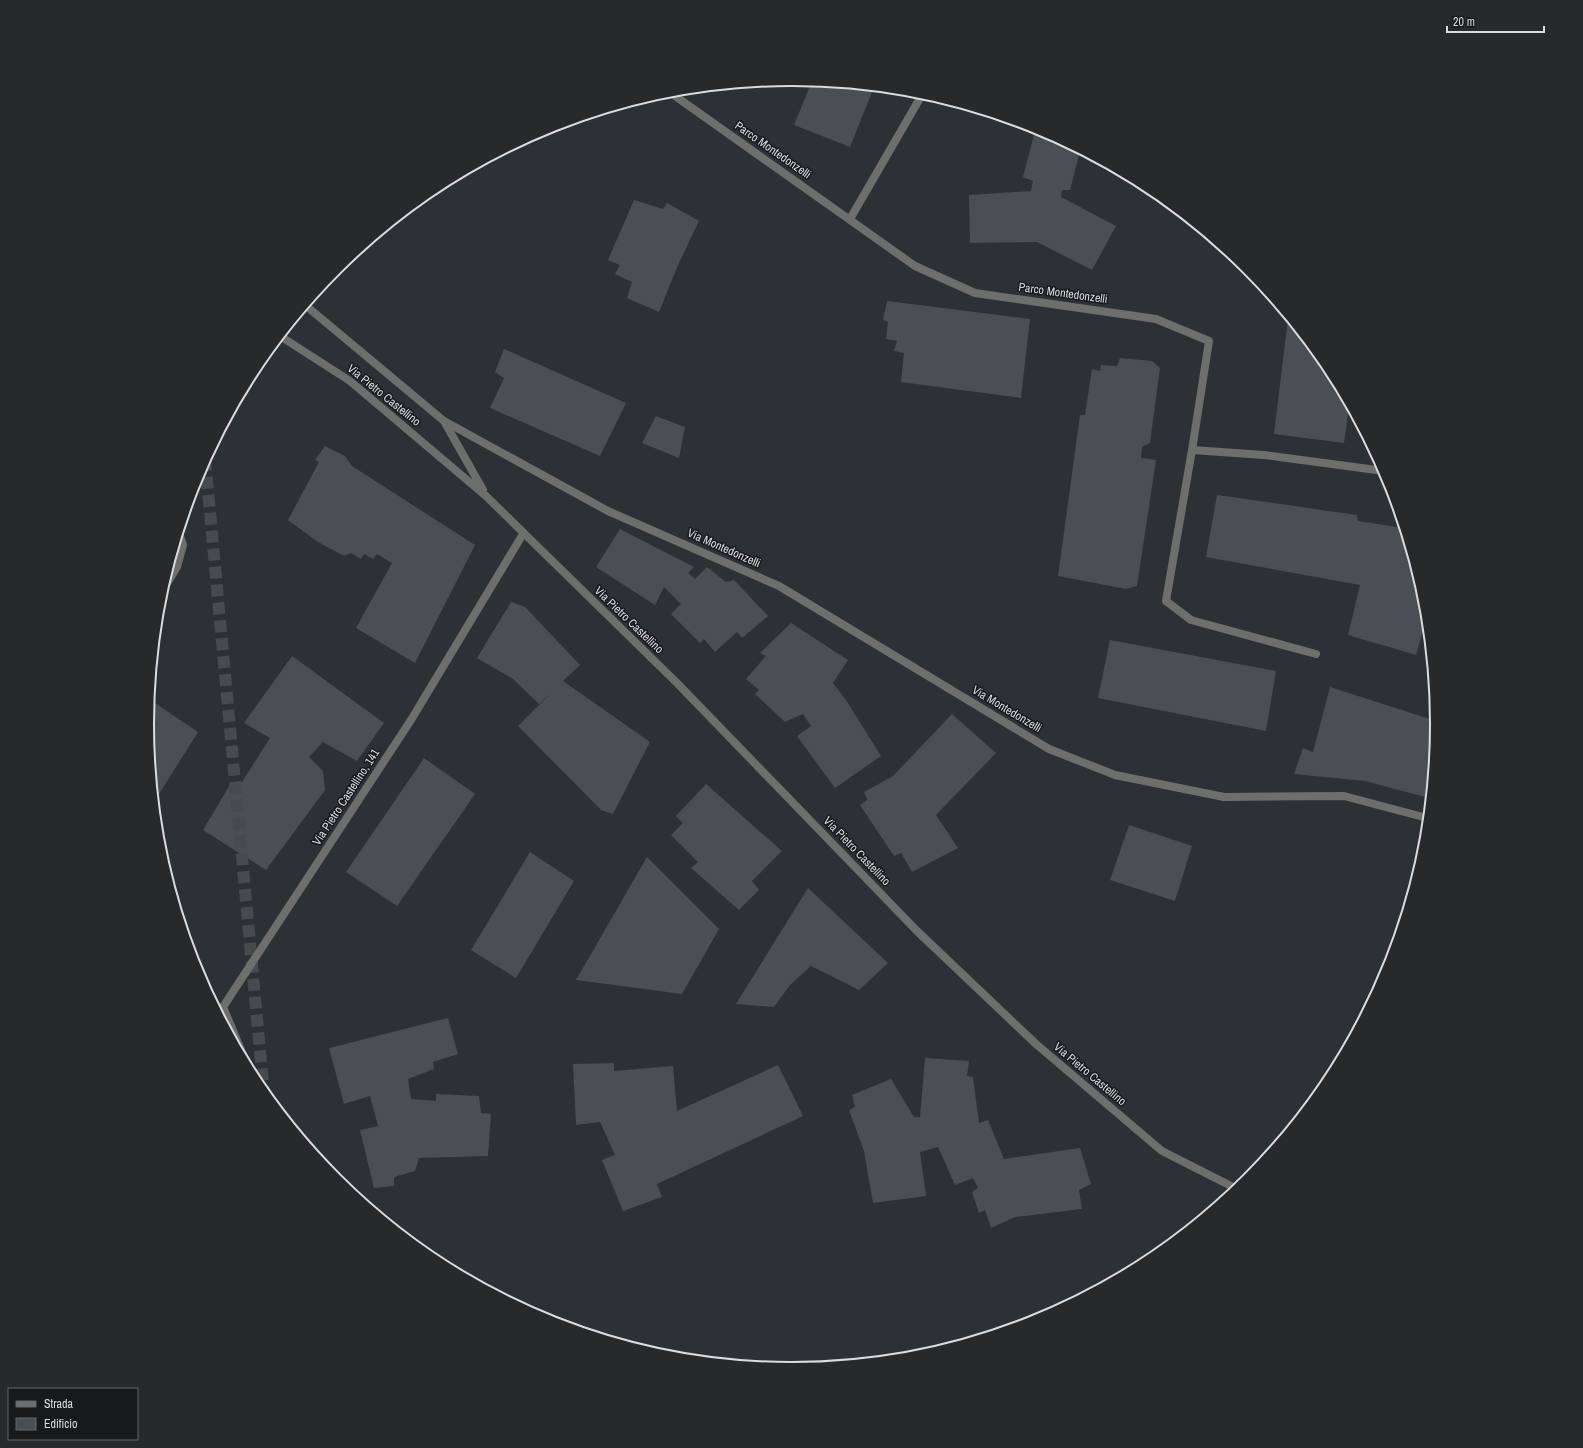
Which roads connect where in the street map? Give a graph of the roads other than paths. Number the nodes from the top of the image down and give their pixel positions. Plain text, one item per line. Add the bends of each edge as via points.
1 (676, 96) edge
2 (920, 99) edge
3 (850, 219) junction
4 (308, 308) edge
5 (283, 338) edge
6 (444, 421) junction
7 (1192, 450) junction
8 (1377, 470) edge
9 (486, 496) junction
10 (608, 511) joint
11 (523, 534) junction
12 (181, 538) edge
13 (171, 577) edge
14 (1316, 654) dead end
15 (1422, 817) edge
16 (235, 1036) edge
17 (1232, 1185) edge

1 - 3 street, Parco Montedonzelli
2 - 3 street
3 - 7 street, Parco Montedonzelli via 915,266 975,293 1156,319 1209,341
4 - 6 street, Via Pietro Castellino
5 - 9 street, Via Pietro Castellino via 350,381
6 - 9 street, Via Pietro Castellino
6 - 10 street, Via Pietro Castellino
7 - 8 street via 1264,455
7 - 14 street via 1166,601 1191,620
9 - 11 street, Via Pietro Castellino
10 - 15 street, Via Montedonzelli via 779,586 1049,749 1115,775 1224,797 1344,796
11 - 16 street, Via Pietro Castellino, 141 via 410,720 223,1007
11 - 17 street, Via Pietro Castellino via 677,683 917,931 1036,1044 1162,1151
12 - 13 street via 184,545

